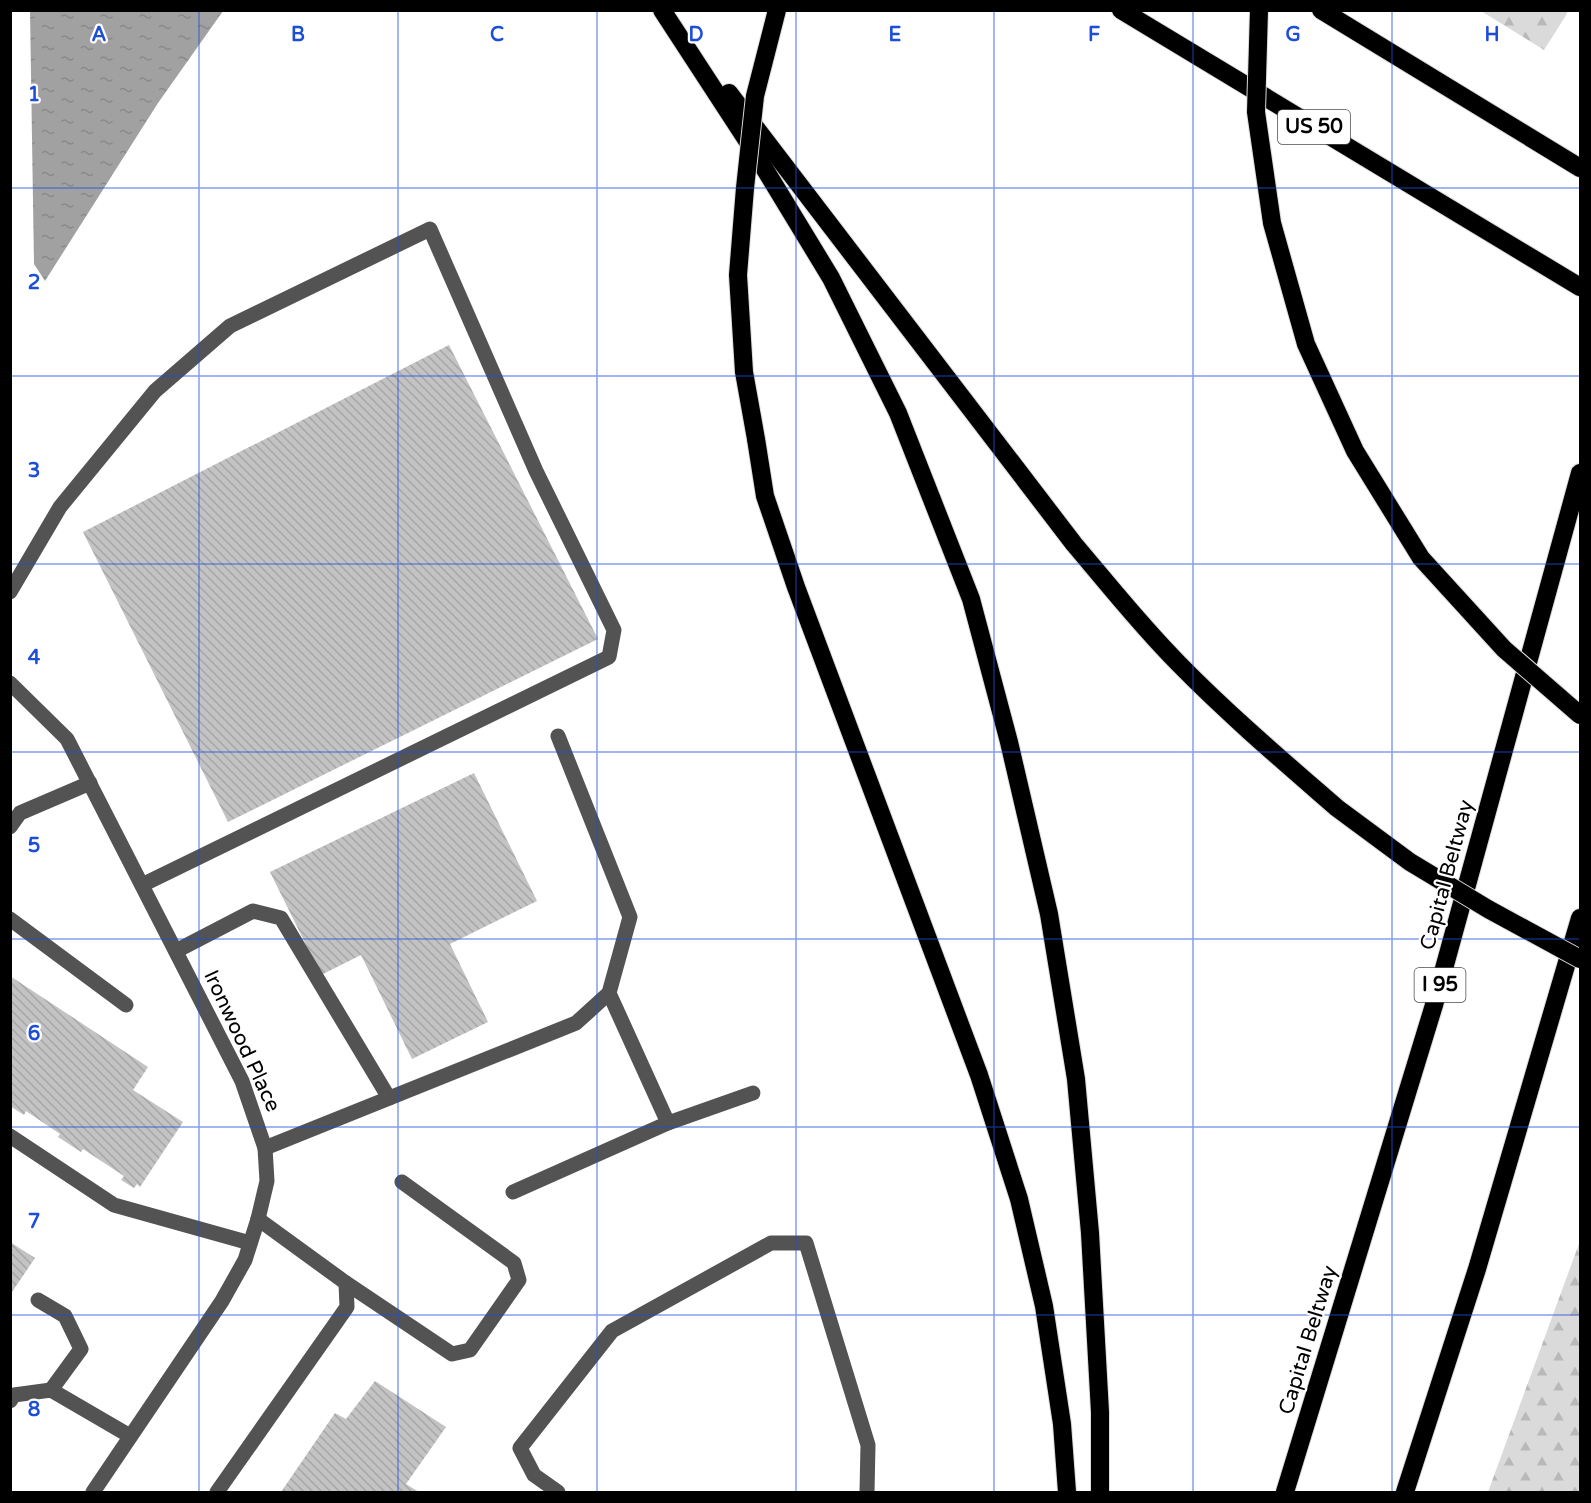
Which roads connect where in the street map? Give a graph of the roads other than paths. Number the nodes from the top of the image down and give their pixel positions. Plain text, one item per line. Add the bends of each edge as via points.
1 (664, 10) edge
2 (777, 10) edge
3 (1121, 10) edge
4 (1259, 10) edge
5 (1321, 10) edge
6 (1581, 168) edge
7 (1581, 287) edge
8 (1581, 473) edge
9 (10, 592) edge
10 (10, 683) edge
11 (1581, 715) edge
12 (558, 736) dead end
13 (90, 783) junction
14 (10, 827) edge
15 (142, 885) junction
16 (1581, 918) edge
17 (10, 920) edge
18 (176, 951) junction
19 (1581, 959) edge
20 (609, 993) junction
21 (126, 1005) dead end
22 (753, 1093) dead end
23 (389, 1098) junction
24 (668, 1123) junction
25 (10, 1136) edge
26 (265, 1148) junction
27 (402, 1182) dead end
28 (513, 1192) dead end
29 (258, 1219) junction
30 (250, 1243) junction
31 (346, 1283) junction
32 (38, 1300) dead end
33 (51, 1390) junction
34 (10, 1401) edge
35 (130, 1436) junction
36 (93, 1492) edge
37 (217, 1492) edge
38 (558, 1492) edge
39 (867, 1492) edge
40 (1067, 1492) edge
41 (1100, 1492) edge
42 (1285, 1492) edge
43 (1405, 1492) edge

1 - 19 highway, bridge via 1074,544 1178,663 1247,730 1337,808 1420,868
1 - 41 highway via 831,278 898,413 971,599 1049,914 1076,1079 1092,1269
2 - 40 highway, bridge via 755,96 738,275 744,372 765,496 975,1064 1019,1199 1044,1306 1062,1424
3 - 7 highway, US 50
4 - 11 highway, bridge via 1256,112 1272,223 1311,355 1355,451 1421,558 1504,649
5 - 6 highway
8 - 42 highway, Capital Beltway / I 95 via 1434,1005
9 - 15 street via 60,507 155,391 230,326 430,229 536,471 614,630 609,657
10 - 13 street, Ironwood Place via 67,739
12 - 20 street via 630,917
13 - 14 street via 20,813
13 - 15 street, Ironwood Place
15 - 18 street, Ironwood Place
16 - 43 highway via 1477,1269
17 - 21 street
18 - 23 street via 254,911 281,918
18 - 26 street, Ironwood Place via 243,1082
20 - 23 street via 576,1023
20 - 24 street
22 - 24 street
23 - 26 street
24 - 28 street
25 - 30 street via 114,1205
26 - 29 street, Ironwood Place via 267,1181
27 - 31 street via 514,1263 519,1280 470,1350 452,1354
29 - 30 street, Ironwood Place
29 - 31 street
30 - 35 street, Ironwood Place via 245,1260 222,1300
31 - 37 street via 347,1307
32 - 33 street via 65,1316 81,1349
33 - 34 street via 14,1395
33 - 35 street
35 - 36 street, Ironwood Place
38 - 39 street via 534,1476 520,1448 612,1330 771,1243 806,1243 868,1445

